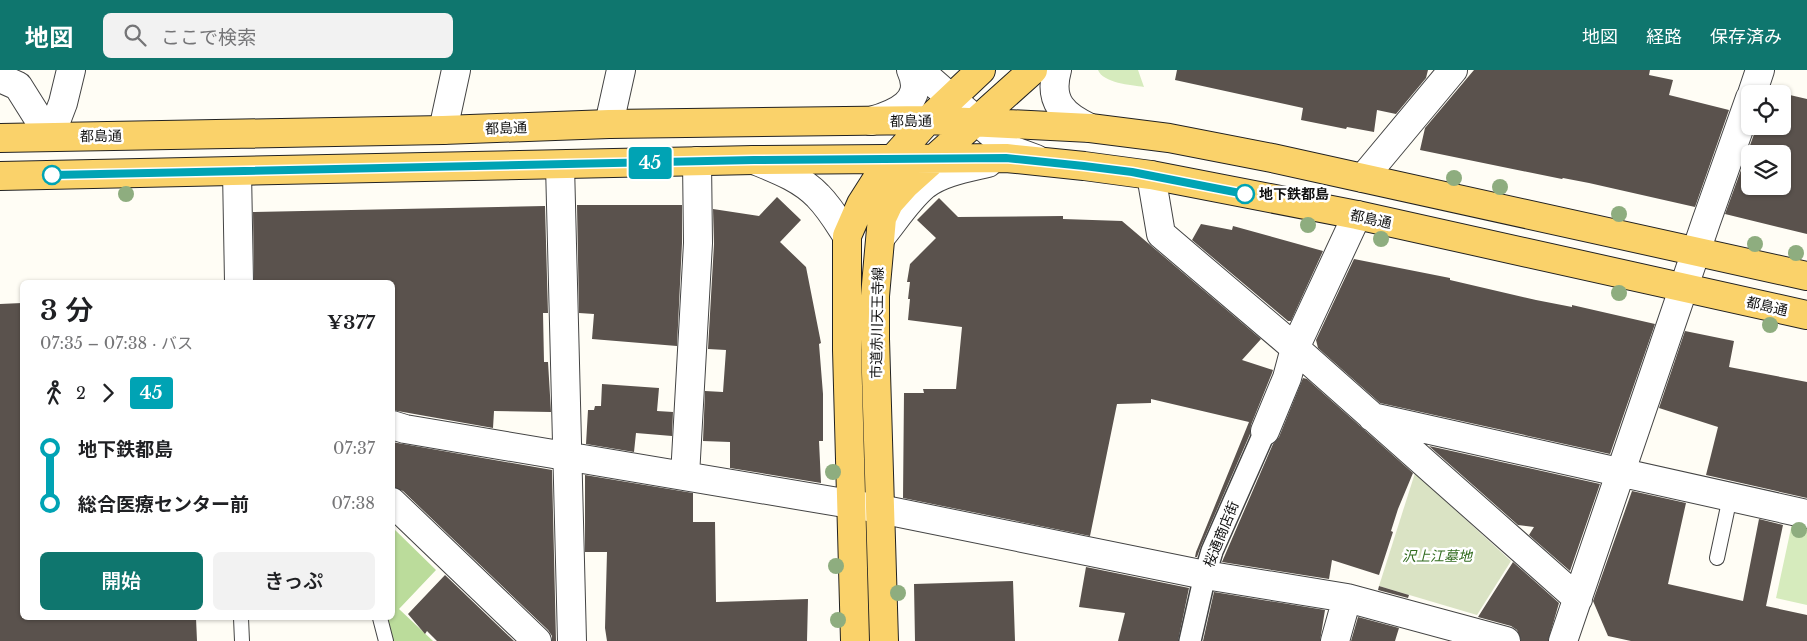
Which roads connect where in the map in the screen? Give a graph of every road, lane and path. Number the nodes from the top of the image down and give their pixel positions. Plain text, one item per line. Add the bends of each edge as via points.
1 (71, 70) edge
2 (456, 70) edge
3 (621, 70) edge
4 (911, 70) edge
5 (919, 70) edge
6 (981, 70) edge
7 (1033, 70) edge
8 (1057, 70) edge
9 (1453, 70) edge
10 (1760, 70) edge
11 (0, 78) edge
12 (1755, 85) edge
13 (950, 98) junction
14 (928, 120) junction
15 (869, 121) junction
16 (976, 121) junction
17 (609, 124) junction
18 (1741, 124) edge
19 (1090, 128) junction
20 (443, 130) junction
21 (0, 138) edge
22 (50, 138) junction
23 (893, 158) junction
24 (933, 158) junction
25 (1006, 158) junction
26 (754, 160) junction
27 (697, 162) junction
28 (1044, 162) junction
29 (560, 165) junction
30 (237, 172) junction
31 (1151, 175) junction
32 (0, 176) edge
33 (1363, 178) junction
34 (1357, 215) junction
35 (848, 236) junction
36 (881, 237) junction
37 (1696, 251) junction
38 (1807, 276) edge
39 (239, 280) edge
40 (1683, 287) junction
41 (1807, 315) edge
42 (1295, 348) junction
43 (1371, 417) junction
44 (395, 426) edge
45 (1265, 431) joint
46 (567, 457) junction
47 (1620, 473) junction
48 (685, 476) junction
49 (1730, 497) junction
50 (851, 504) junction
51 (395, 505) edge
52 (880, 509) junction
53 (1807, 514) edge
54 (1718, 558) dead end
55 (1205, 576) junction
56 (1347, 598) junction
57 (1578, 599) junction
58 (241, 620) edge
59 (381, 620) edge
60 (242, 641) edge
61 (386, 641) edge
62 (537, 641) edge
63 (572, 641) edge
64 (855, 641) edge
65 (884, 641) edge
66 (1190, 641) edge
67 (1335, 641) edge
68 (1506, 641) edge
69 (1565, 641) edge

1 - 22 street
2 - 20 street
3 - 17 street
4 - 15 street via 914,93 905,107 890,116
5 - 13 street
6 - 13 main road, 市道赤川天王寺線
7 - 16 main road, 市道赤川天王寺線
8 - 19 street via 1054,91 1057,100 1072,120
9 - 33 street
10 - 12 street
11 - 22 street via 18,86
13 - 14 main road, 市道赤川天王寺線
13 - 16 street
14 - 15 main road, 都島通
14 - 16 main road, 都島通
14 - 23 main road, 市道赤川天王寺線
15 - 17 main road, 都島通
16 - 19 main road, 都島通
16 - 24 main road, 市道赤川天王寺線
16 - 28 street via 1009,149
17 - 20 main road, 都島通
18 - 37 street
19 - 33 main road, 都島通 via 1169,138
20 - 22 main road, 都島通
21 - 22 main road, 都島通
23 - 24 main road, 都島通
23 - 26 main road, 都島通
23 - 35 main road, 市道赤川天王寺線 via 870,188
24 - 25 main road, 都島通
24 - 36 main road, 市道赤川天王寺線 via 889,203 882,218
25 - 28 main road, 都島通
25 - 36 street via 952,172 925,185
26 - 27 main road, 都島通
26 - 35 street via 788,174 817,194
27 - 29 main road, 都島通
27 - 48 street via 698,243
28 - 31 main road, 都島通
29 - 30 main road, 都島通
29 - 46 street
30 - 32 main road, 都島通
30 - 39 street
31 - 34 main road, 都島通
31 - 42 street via 1162,234
33 - 37 main road, 都島通
34 - 40 main road, 都島通
34 - 42 street
35 - 50 main road, 市道赤川天王寺線 via 846,315
36 - 52 main road, 市道赤川天王寺線 via 875,322
37 - 38 main road, 都島通
37 - 40 street
40 - 41 main road, 都島通
40 - 47 street
42 - 43 street
42 - 45 street via 1287,378
43 - 47 street
43 - 57 street
44 - 46 street
45 - 55 street, 桜通商店街 via 1212,551
46 - 48 street
46 - 63 street
47 - 49 street
47 - 57 street
48 - 50 street
49 - 53 street
49 - 54 lane
50 - 52 street
50 - 64 main road, 市道赤川天王寺線
51 - 62 street
52 - 55 street
52 - 65 main road, 市道赤川天王寺線
55 - 56 street
55 - 66 street, 桜通商店街
56 - 67 street
56 - 68 street
57 - 69 street
58 - 60 lane
59 - 61 lane

